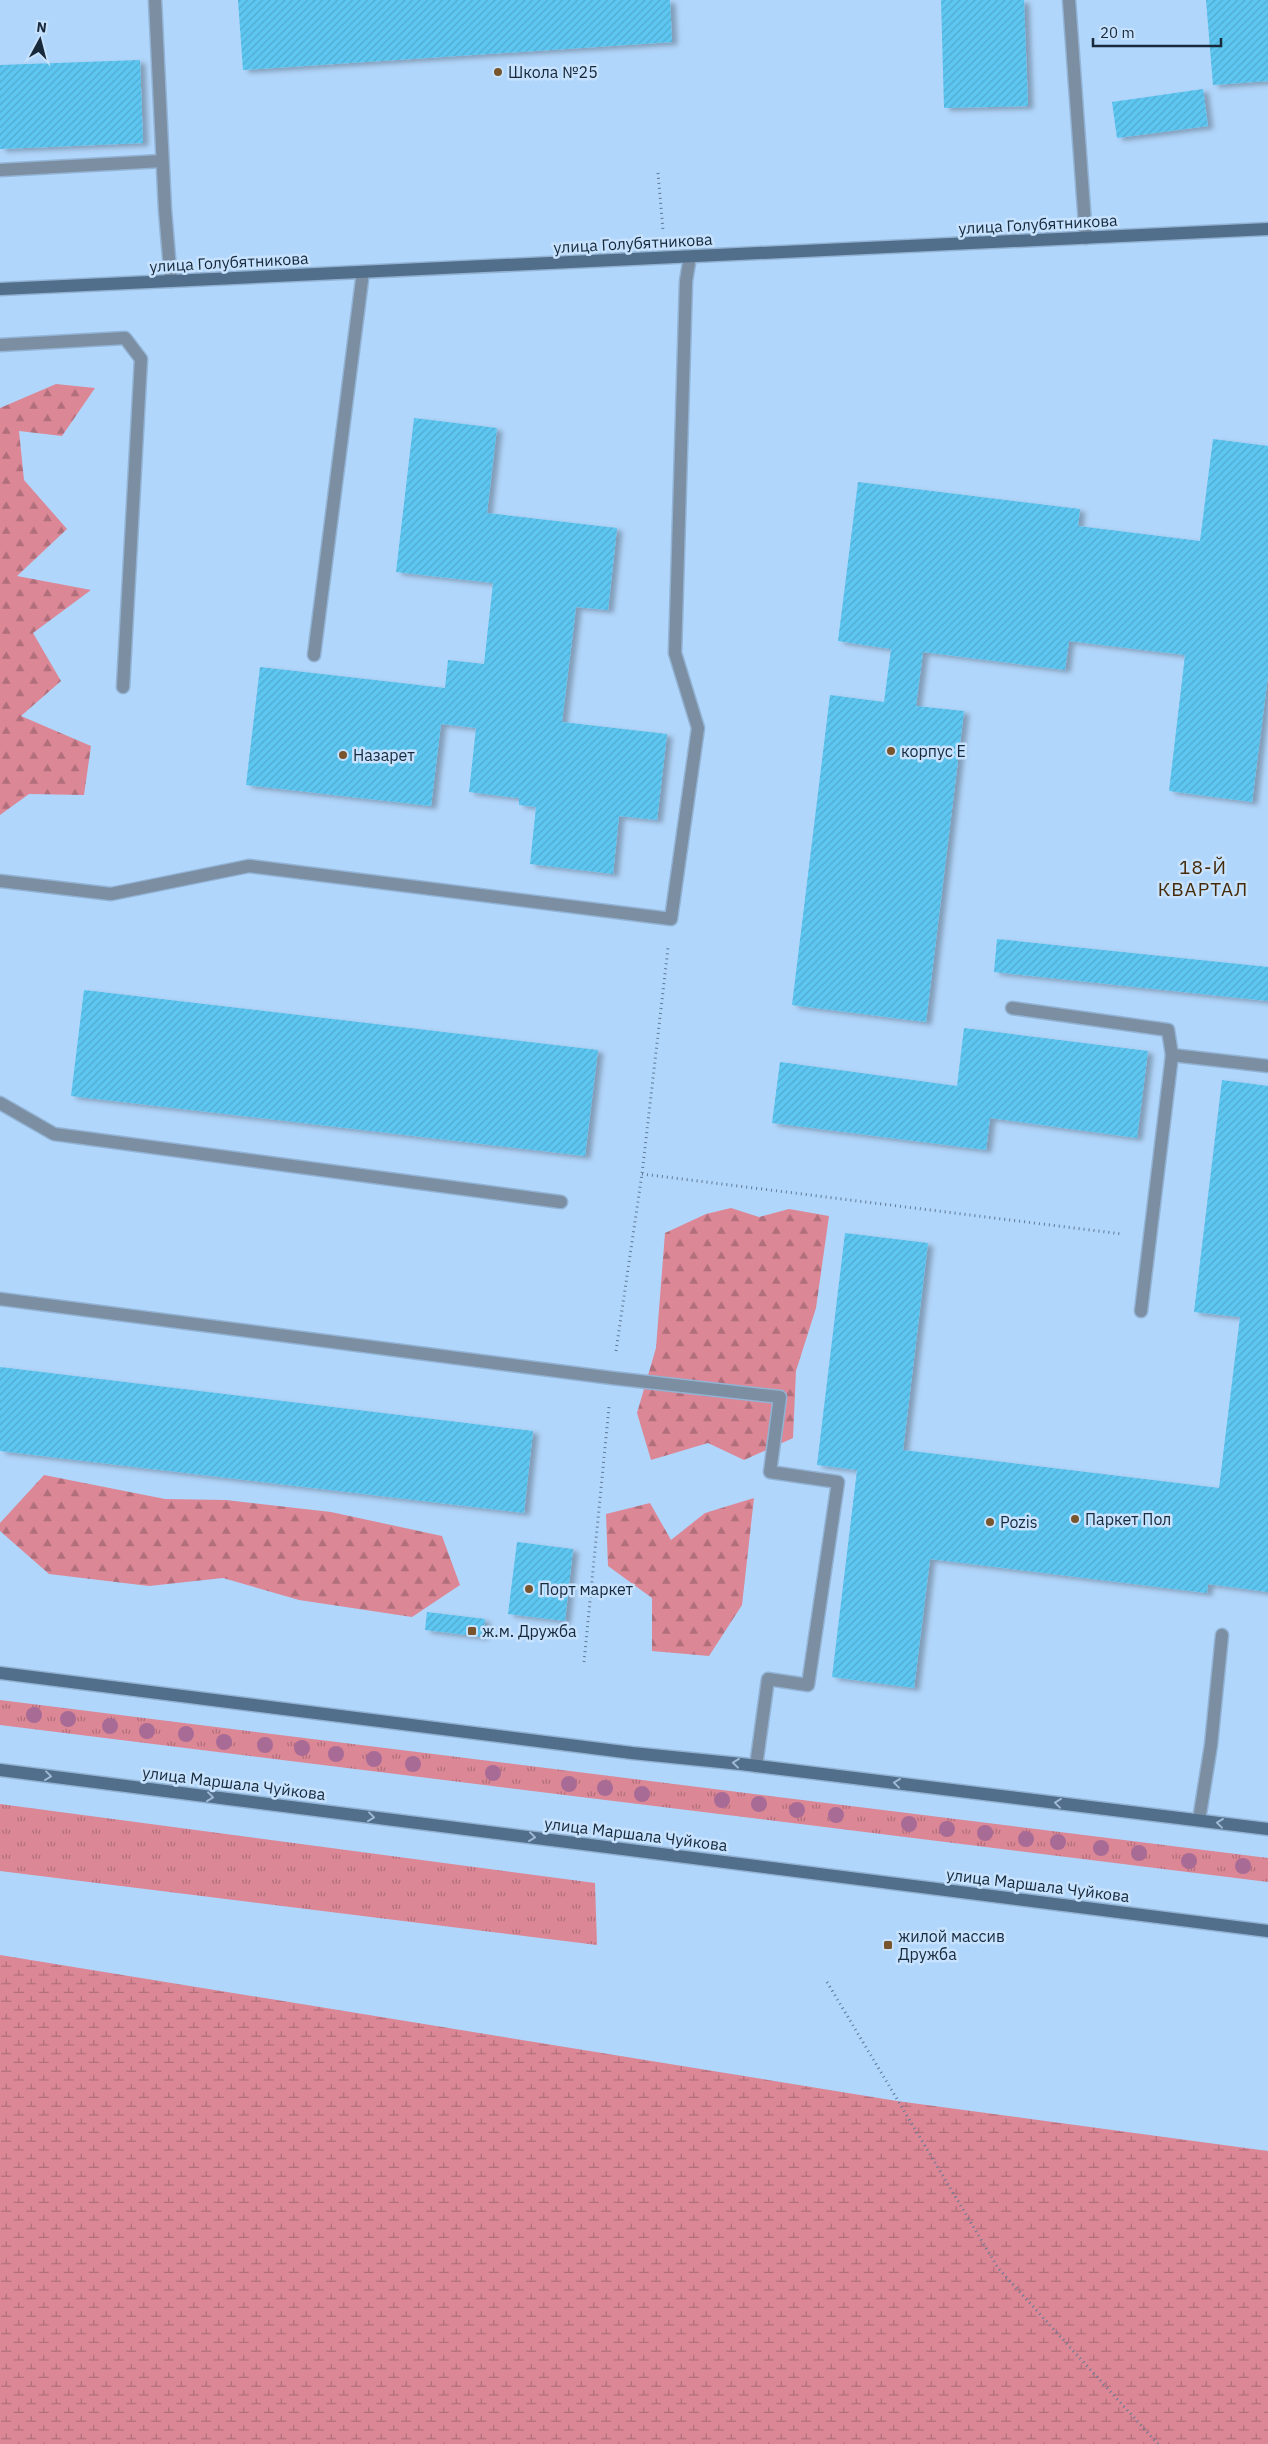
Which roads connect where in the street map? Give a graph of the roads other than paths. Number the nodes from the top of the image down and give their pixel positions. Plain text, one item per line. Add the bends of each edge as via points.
1 (155, 0) edge
2 (1069, 0) edge
3 (162, 161) junction
4 (0, 170) edge
5 (1268, 230) edge
6 (1086, 238) junction
7 (690, 257) junction
8 (363, 272) junction
9 (171, 281) junction
10 (0, 289) edge
11 (0, 345) edge
12 (314, 655) dead end
13 (123, 687) dead end
14 (0, 881) edge
15 (1012, 1008) dead end
16 (1172, 1054) junction
17 (1268, 1066) edge
18 (0, 1103) edge
19 (561, 1202) dead end
20 (0, 1299) edge
21 (1141, 1311) dead end
22 (1222, 1635) dead end
23 (0, 1673) edge
24 (756, 1766) junction
25 (0, 1770) edge
26 (1199, 1820) junction
27 (1268, 1829) edge
28 (1268, 1931) edge

1 - 3 lane
2 - 6 lane
3 - 4 lane
3 - 9 lane
5 - 6 main road, улица Голубятникова
6 - 7 main road, улица Голубятникова
7 - 8 main road, улица Голубятникова
7 - 14 lane via 686,282 675,653 698,728 672,919 249,866 111,894
8 - 9 main road, улица Голубятникова
8 - 12 lane
9 - 10 main road, улица Голубятникова
11 - 13 lane via 125,338 141,359
15 - 16 lane via 1168,1030
16 - 17 lane
16 - 21 lane
18 - 19 lane via 54,1134
20 - 24 lane via 780,1397 770,1472 838,1482 808,1685 768,1679
22 - 26 lane via 1211,1745
24 -> 23 main road
26 -> 24 main road
25 -> 28 main road, улица Маршала Чуйкова
27 -> 26 main road

